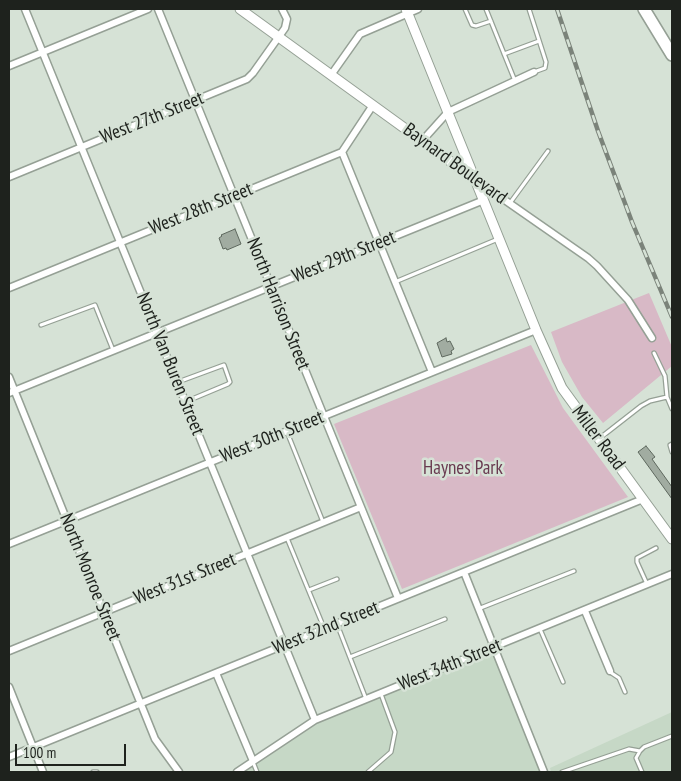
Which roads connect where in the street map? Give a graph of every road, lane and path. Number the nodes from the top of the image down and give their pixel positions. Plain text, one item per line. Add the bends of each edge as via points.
1 (25, 9) edge
2 (148, 9) edge
3 (158, 9) edge
4 (240, 9) edge
5 (282, 9) edge
6 (418, 9) edge
7 (465, 9) edge
8 (486, 9) edge
9 (529, 9) edge
10 (644, 9) edge
11 (406, 11) edge
12 (491, 21) junction
13 (279, 37) junction
14 (539, 40) junction
15 (42, 52) junction
16 (504, 54) junction
17 (672, 54) edge
18 (9, 66) edge
19 (534, 72) joint
20 (331, 75) junction
21 (515, 81) junction
22 (196, 100) junction
23 (373, 105) junction
24 (448, 112) junction
25 (422, 140) junction
26 (81, 147) junction
27 (548, 151) dead end
28 (342, 152) junction
29 (9, 176) edge
30 (476, 180) junction
31 (234, 196) junction
32 (484, 200) junction
33 (510, 203) junction
34 (499, 238) junction
35 (120, 243) junction
36 (378, 243) junction
37 (395, 282) junction
38 (271, 286) junction
39 (9, 288) edge
40 (41, 325) dead end
41 (536, 330) junction
42 (157, 333) junction
43 (652, 338) dead end
44 (114, 350) junction
45 (654, 353) dead end
46 (432, 372) junction
47 (9, 377) edge
48 (177, 382) junction
49 (12, 392) edge
50 (667, 397) junction
51 (185, 402) junction
52 (672, 409) edge
53 (324, 416) junction
54 (287, 431) junction
55 (598, 439) junction
56 (672, 444) edge
57 (672, 452) edge
58 (210, 462) junction
59 (643, 499) junction
60 (361, 507) junction
61 (67, 520) junction
62 (323, 522) junction
63 (287, 537) junction
64 (672, 539) edge
65 (9, 544) edge
66 (656, 548) dead end
67 (247, 553) junction
68 (574, 571) dead end
69 (464, 572) junction
70 (672, 574) edge
71 (337, 579) dead end
72 (647, 585) junction
73 (309, 590) junction
74 (398, 598) junction
75 (478, 609) junction
76 (585, 610) junction
77 (104, 612) junction
78 (445, 619) dead end
79 (337, 624) junction
80 (324, 628) junction
81 (540, 628) junction
82 (284, 645) junction
83 (492, 647) junction
84 (9, 651) edge
85 (350, 658) junction
86 (610, 671) joint
87 (216, 673) junction
88 (563, 682) dead end
89 (9, 686) edge
90 (625, 692) dead end
91 (381, 693) junction
92 (366, 699) junction
93 (141, 703) junction
94 (315, 720) junction
95 (672, 736) edge
96 (33, 747) junction
97 (640, 750) junction
98 (9, 757) edge
99 (253, 761) junction
100 (44, 772) edge
101 (178, 772) edge
102 (237, 772) edge
103 (257, 772) edge
104 (368, 772) edge
105 (544, 772) edge
106 (562, 772) edge
107 (642, 772) edge

1 - 15 street, North Van Buren Street
2 - 15 street
3 - 22 street, North Harrison Street
4 - 13 street, Baynard Boulevard
5 - 13 street via 287,19
6 - 11 street
7 - 12 lane via 472,25
8 - 12 lane
9 - 14 lane
10 - 17 highway
11 - 20 street via 360,34
11 - 24 street, Miller Road
12 - 16 lane
13 - 20 street, Baynard Boulevard
13 - 22 street, West 27th Street via 247,79
14 - 16 lane
14 - 19 lane via 546,63
15 - 18 street
15 - 26 street, North Van Buren Street
16 - 21 lane
19 - 21 street
20 - 23 street, Baynard Boulevard
21 - 24 street
22 - 26 street, West 27th Street
22 - 31 street, North Harrison Street
23 - 25 street, Baynard Boulevard
23 - 28 street
24 - 25 street
24 - 30 street, Miller Road
25 - 30 street, Baynard Boulevard
26 - 29 street, West 27th Street
26 - 35 street, North Van Buren Street
27 - 33 lane
28 - 31 street, West 28th Street
28 - 36 street
30 - 32 street, Miller Road
30 - 33 street, Baynard Boulevard
31 - 35 street, West 28th Street
31 - 38 street, North Harrison Street
32 - 34 street, Miller Road
32 - 36 street, West 29th Street
33 - 43 street, Baynard Boulevard via 597,266 628,300
34 - 37 lane
34 - 41 street, Miller Road
35 - 39 street, West 28th Street
35 - 42 street, North Van Buren Street
36 - 37 street
36 - 38 street, West 29th Street
37 - 46 street
38 - 42 street, West 29th Street
38 - 53 street, North Harrison Street
40 - 44 lane via 95,305
41 - 46 street, West 30th Street
41 - 55 street, Miller Road via 562,388
42 - 44 street, West 29th Street
42 - 48 street, North Van Buren Street
44 - 49 street, West 29th Street
45 - 50 lane via 666,376
46 - 53 street, West 30th Street
47 - 49 street, North Monroe Street
48 - 51 street, North Van Buren Street
48 - 51 lane via 224,365 228,384
49 - 61 street, North Monroe Street
50 - 52 lane
50 - 55 lane via 641,406
51 - 58 street, North Van Buren Street
53 - 54 street, West 30th Street
53 - 60 street, North Harrison Street
54 - 58 street, West 30th Street
54 - 62 lane
55 - 59 street, Miller Road
56 - 57 lane
58 - 61 street, West 30th Street
58 - 67 street, North Van Buren Street
59 - 64 street, Miller Road
59 - 69 street, West 32nd Street
60 - 62 street, West 31st Street
60 - 74 street, North Harrison Street
61 - 65 street, West 30th Street
61 - 77 street, North Monroe Street
62 - 63 street, West 31st Street
63 - 67 street, West 31st Street
63 - 73 lane
66 - 72 lane via 637,558
67 - 77 street, West 31st Street
67 - 82 street, North Van Buren Street
68 - 75 lane
69 - 74 street, West 32nd Street
69 - 75 street
70 - 72 street, West 34th Street
71 - 73 lane
72 - 76 street, West 34th Street
73 - 80 lane
74 - 79 street, West 32nd Street
75 - 83 street
76 - 81 street, West 34th Street
76 - 86 street
77 - 84 street, West 31st Street
77 - 93 street, North Monroe Street
78 - 85 lane
79 - 80 street, West 32nd Street
79 - 85 lane
80 - 82 street, West 32nd Street
81 - 83 street, West 34th Street
81 - 88 lane
82 - 87 street, West 32nd Street
82 - 94 street, North Van Buren Street
83 - 91 street, West 34th Street
83 - 105 street
85 - 92 lane
86 - 90 lane via 619,678
87 - 93 street, West 32nd Street
87 - 99 street
89 - 96 street
91 - 92 street, West 34th Street
91 - 104 lane via 395,732 391,752
92 - 94 street, West 34th Street
93 - 96 street, West 32nd Street
93 - 101 street, North Monroe Street via 155,739
94 - 99 street, West 34th Street
95 - 97 lane
96 - 98 street, West 32nd Street
96 - 100 street
97 - 106 lane via 629,749
97 - 107 lane via 636,758
99 - 102 street, West 34th Street
99 - 103 lane

